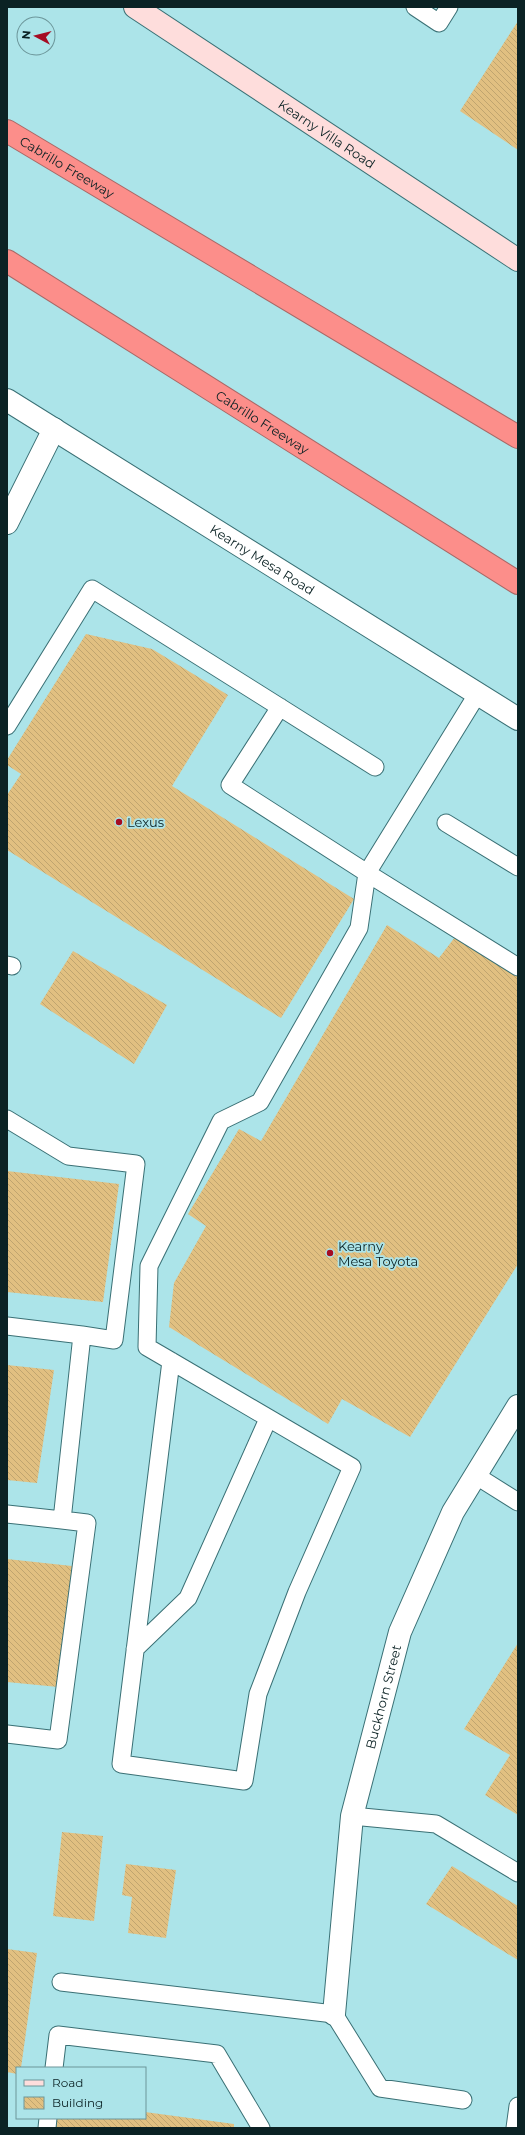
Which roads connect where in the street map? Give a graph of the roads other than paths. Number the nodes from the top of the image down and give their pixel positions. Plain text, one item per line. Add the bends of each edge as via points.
1 (135, 7) edge
2 (415, 7) edge
3 (450, 7) edge
4 (7, 131) edge
5 (518, 260) edge
6 (7, 261) edge
7 (7, 400) edge
8 (54, 429) junction
9 (518, 437) edge
10 (7, 523) edge
11 (518, 583) edge
12 (478, 693) junction
13 (280, 707) junction
14 (518, 719) edge
15 (7, 726) edge
16 (375, 767) dead end
17 (446, 823) dead end
18 (518, 867) edge
19 (367, 873) junction
20 (518, 967) edge
21 (7, 1119) edge
22 (7, 1326) edge
23 (82, 1334) junction
24 (171, 1361) junction
25 (518, 1406) edge
26 (268, 1419) junction
27 (475, 1476) junction
28 (518, 1502) edge
29 (7, 1514) edge
30 (62, 1520) junction
31 (135, 1649) junction
32 (7, 1734) edge
33 (352, 1816) junction
34 (518, 1873) edge
35 (61, 1982) dead end
36 (334, 2014) junction
37 (54, 2067) edge
38 (463, 2100) dead end
39 (518, 2106) edge
40 (261, 2128) edge
41 (515, 2128) edge

1 - 5 main road, Kearny Villa Road
2 - 3 lane via 439,23
4 - 9 highway, Cabrillo Freeway
6 - 11 highway, Cabrillo Freeway
7 - 8 street, Kearny Mesa Road
8 - 10 street
8 - 12 street, Kearny Mesa Road
12 - 14 street, Kearny Mesa Road
12 - 19 lane
13 - 15 lane via 92,589
13 - 16 lane
13 - 19 lane via 230,784
17 - 18 lane
19 - 20 lane
19 - 24 lane via 359,928 260,1102 221,1121 149,1266 147,1347
21 - 23 lane via 68,1156 136,1164 114,1340
22 - 23 lane
23 - 30 lane
24 - 26 lane
24 - 31 lane
25 - 27 street, Buckhorn Street
26 - 31 lane via 188,1598
26 - 31 lane via 352,1467 297,1592 258,1694 244,1782 121,1764
27 - 28 lane
27 - 33 street, Buckhorn Street via 453,1512 400,1632
29 - 30 lane
30 - 32 lane via 87,1523 58,1740
33 - 34 lane via 436,1824
33 - 36 street, Buckhorn Street
35 - 36 lane
36 - 38 lane via 380,2088
37 - 40 lane via 58,2035 217,2054
39 - 41 lane

